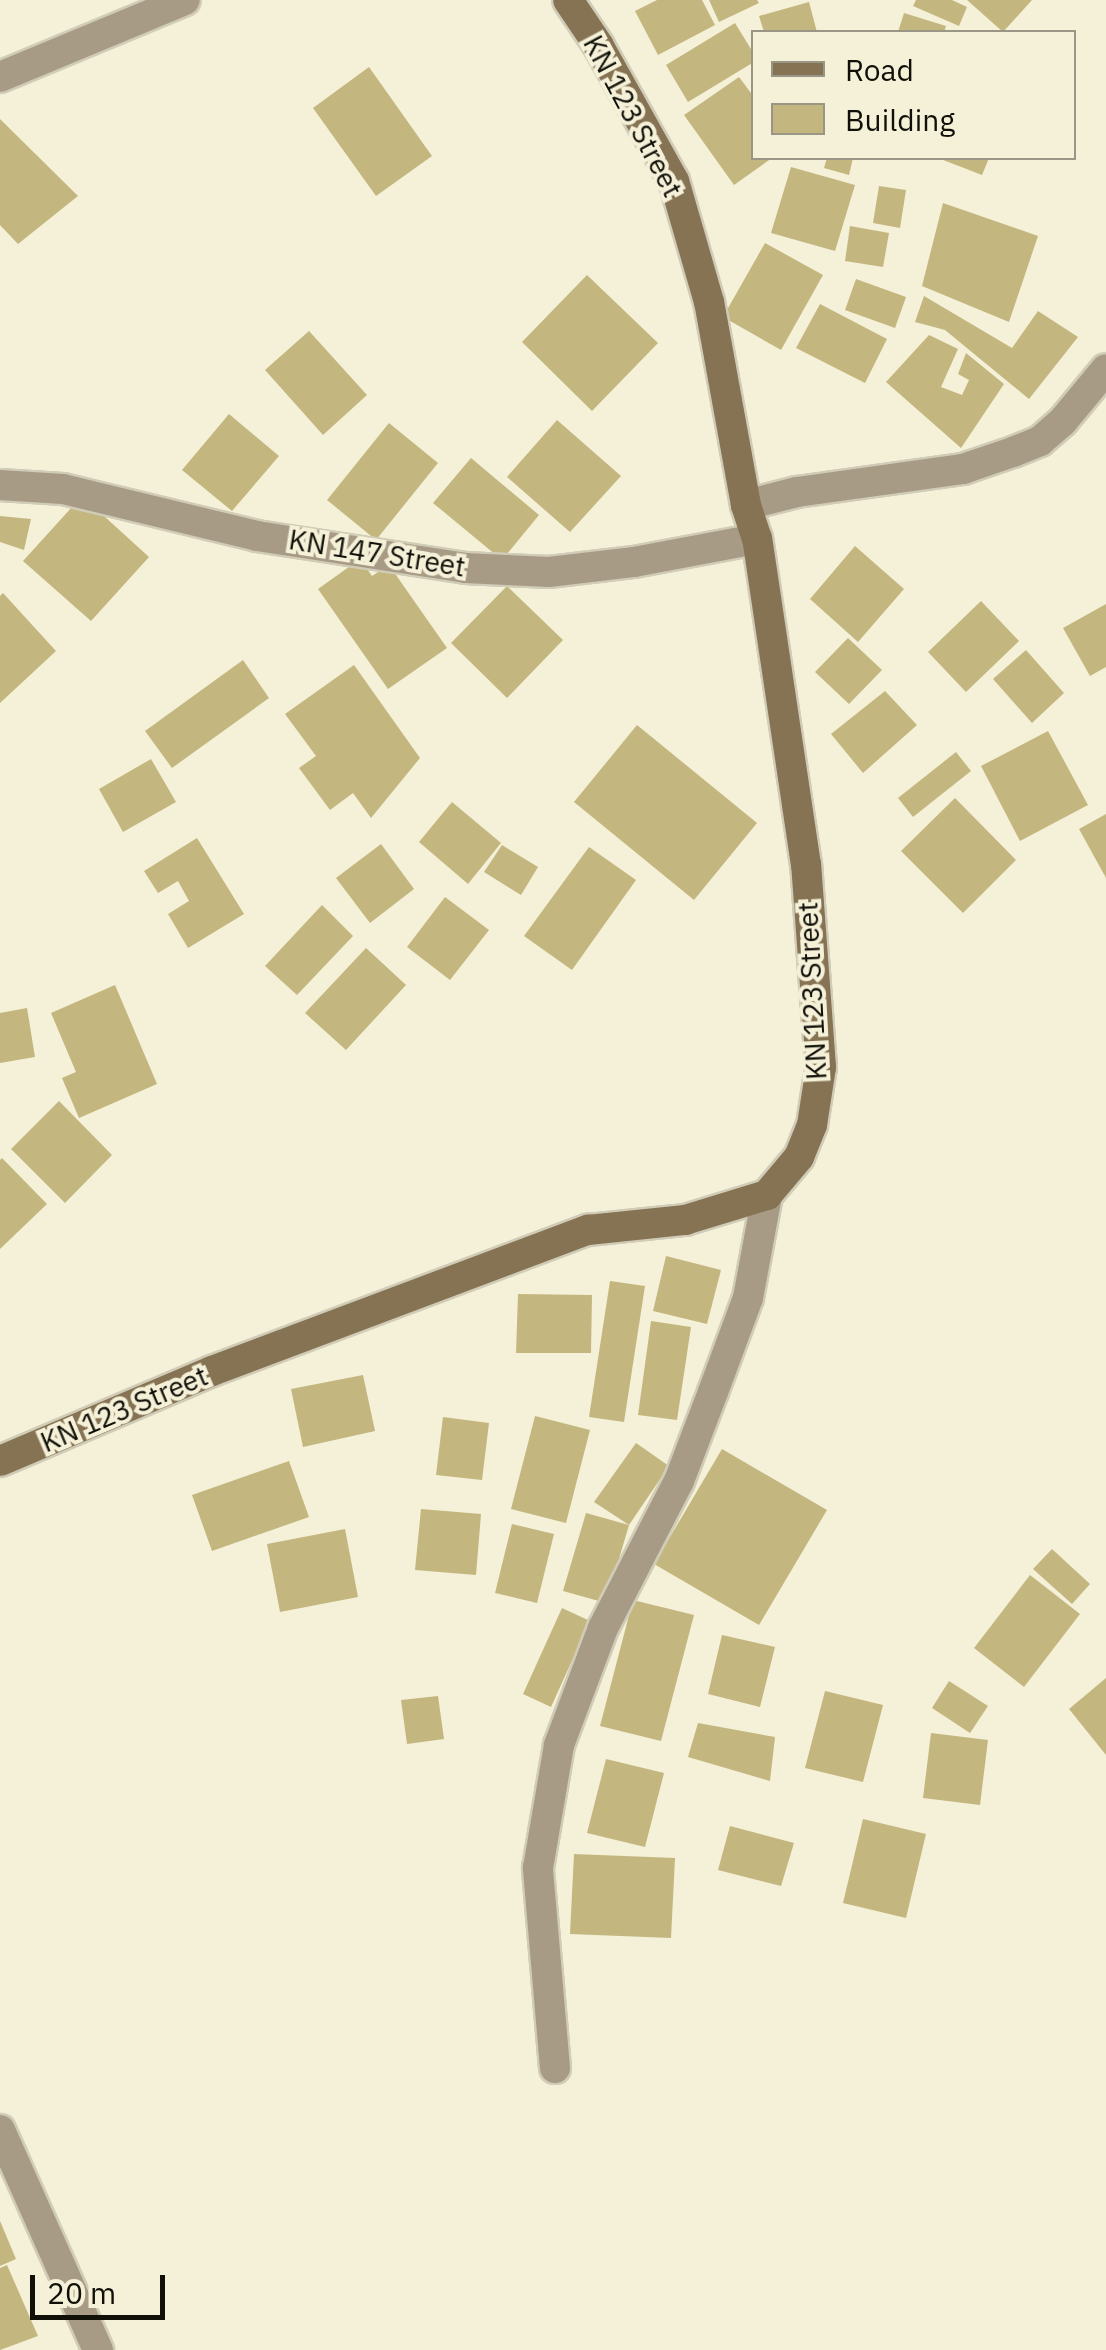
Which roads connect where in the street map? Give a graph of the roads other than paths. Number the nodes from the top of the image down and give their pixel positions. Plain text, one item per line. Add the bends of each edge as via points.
1 (186, 0) edge
2 (568, 0) edge
3 (0, 77) edge
4 (1106, 370) edge
5 (0, 484) edge
6 (746, 505) junction
7 (757, 539) junction
8 (767, 1194) junction
9 (0, 1461) edge
10 (556, 2068) dead end
11 (0, 2130) edge
12 (98, 2350) edge

1 - 3 street
2 - 6 main road, KN 123 Street via 674,182 709,302
4 - 6 street via 1063,421 1014,452 963,469
5 - 7 street, KN 147 Street via 63,490 257,536 464,568 548,572
6 - 7 main road, KN 123 Street
7 - 8 main road, KN 123 Street via 806,864 821,1067 800,1158
8 - 9 main road, KN 123 Street via 685,1220 588,1230 212,1371
8 - 10 street via 748,1298 713,1392 558,1745 538,1868
11 - 12 street

